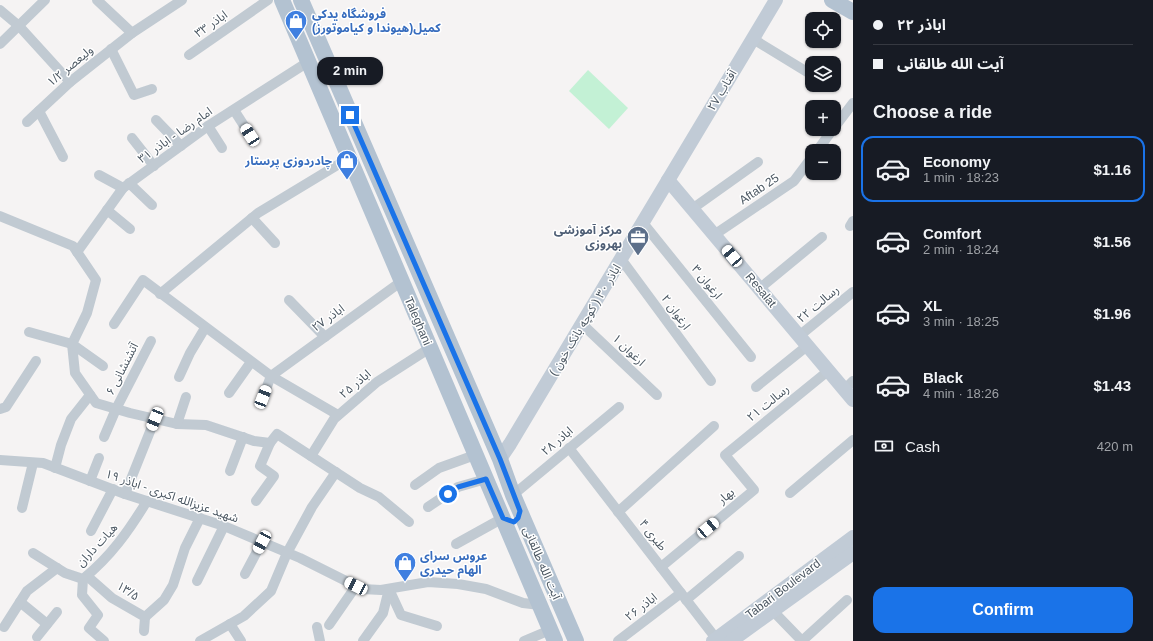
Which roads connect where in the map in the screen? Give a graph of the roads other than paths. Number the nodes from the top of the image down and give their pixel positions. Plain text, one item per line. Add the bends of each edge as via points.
1 (45, 0) edge
2 (97, 0) edge
3 (182, 0) edge
4 (268, 0) edge
5 (282, 0) edge
6 (301, 0) edge
7 (776, 0) edge
8 (832, 0) edge
9 (0, 10) edge
10 (853, 12) edge
11 (19, 26) junction
12 (132, 33) junction
13 (753, 39) junction
14 (0, 44) edge
15 (111, 49) junction
16 (189, 55) dead end
17 (308, 62) junction
18 (805, 71) edge
19 (70, 82) junction
20 (152, 89) dead end
21 (853, 103) edge
22 (234, 110) junction
23 (39, 111) junction
24 (841, 119) edge
25 (156, 120) dead end
26 (27, 122) dead end
27 (208, 126) junction
28 (250, 135) dead end
29 (829, 136) edge
30 (132, 138) dead end
31 (822, 144) edge
32 (181, 146) junction
33 (222, 148) dead end
34 (63, 157) dead end
35 (349, 158) junction
36 (758, 162) dead end
37 (154, 166) junction
38 (805, 166) edge
39 (99, 175) dead end
40 (668, 180) junction
41 (126, 186) junction
42 (152, 206) dead end
43 (692, 209) junction
44 (107, 210) junction
45 (0, 216) edge
46 (252, 218) junction
47 (643, 223) junction
48 (130, 229) dead end
49 (714, 235) junction
50 (822, 237) dead end
51 (275, 243) dead end
52 (77, 252) junction
53 (621, 259) junction
54 (402, 281) junction
55 (759, 288) junction
56 (853, 292) edge
57 (160, 294) junction
58 (289, 300) dead end
59 (114, 324) dead end
60 (582, 324) junction
61 (205, 328) junction
62 (29, 332) dead end
63 (325, 337) junction
64 (151, 341) dead end
65 (803, 341) junction
66 (72, 344) junction
67 (430, 348) junction
68 (751, 357) dead end
69 (36, 361) dead end
70 (251, 362) junction
71 (104, 366) dead end
72 (828, 371) junction
73 (270, 376) junction
74 (179, 377) dead end
75 (710, 381) dead end
76 (756, 387) dead end
77 (850, 390) edge
78 (229, 393) dead end
79 (90, 395) junction
80 (657, 395) dead end
81 (186, 397) dead end
82 (263, 397) dead end
83 (619, 406) dead end
84 (0, 409) edge
85 (116, 409) junction
86 (338, 415) junction
87 (155, 419) junction
88 (177, 424) junction
89 (714, 426) dead end
90 (104, 437) dead end
91 (242, 437) junction
92 (853, 440) edge
93 (270, 443) junction
94 (569, 448) junction
95 (475, 455) junction
96 (725, 455) joint
97 (311, 456) junction
98 (99, 458) dead end
99 (500, 459) junction
100 (0, 460) edge
101 (33, 463) junction
102 (55, 468) junction
103 (230, 471) dead end
104 (336, 472) junction
105 (486, 479) junction
106 (90, 481) junction
107 (414, 485) dead end
108 (113, 489) junction
109 (790, 493) dead end
110 (125, 494) junction
111 (513, 495) junction
112 (147, 501) junction
113 (256, 501) dead end
114 (428, 507) dead end
115 (22, 508) dead end
116 (520, 511) junction
117 (618, 512) junction
118 (200, 518) junction
119 (503, 518) junction
120 (409, 522) dead end
121 (224, 526) junction
122 (91, 531) dead end
123 (853, 537) edge
124 (262, 542) junction
125 (456, 544) dead end
126 (537, 551) junction
127 (33, 553) dead end
128 (287, 553) junction
129 (853, 553) edge
130 (739, 556) dead end
131 (520, 559) junction
132 (661, 567) junction
133 (57, 568) junction
134 (246, 574) dead end
135 (85, 578) junction
136 (197, 581) dead end
137 (356, 586) junction
138 (389, 589) junction
139 (684, 597) junction
140 (847, 600) dead end
141 (20, 602) junction
142 (540, 605) junction
143 (772, 611) junction
144 (57, 612) dead end
145 (145, 617) junction
146 (47, 624) junction
147 (230, 624) junction
148 (329, 625) dead end
149 (437, 626) dead end
150 (4, 627) dead end
151 (317, 628) dead end
152 (144, 631) dead end
153 (553, 636) edge
154 (37, 637) dead end
155 (716, 640) edge
156 (104, 641) edge
157 (200, 641) edge
158 (241, 641) edge
159 (320, 641) edge
160 (363, 641) edge
161 (524, 641) edge
162 (576, 641) edge
163 (618, 641) edge
164 (731, 641) edge
165 (802, 641) edge

1 - 11 street
2 - 12 street
3 - 12 street, ولیعصر ۱/۲
4 - 16 street, اباذر ۳۳
5 - 17 main road, Taleghani
6 - 99 main road, آیت الله طالقانی
7 - 13 main road, آفتاب ۲۷
8 - 10 main road
9 - 11 street
11 - 14 street
11 - 19 street
12 - 15 street, ولیعصر ۱/۲
13 - 18 street
13 - 40 main road, آفتاب ۲۷
15 - 19 street, ولیعصر ۱/۲
15 - 20 street via 134,95
17 - 22 street, امام رضا - اباذر ۳۱
17 - 35 main road, Taleghani
19 - 23 street, ولیعصر ۱/۲
21 - 24 street
22 - 27 street, امام رضا - اباذر ۳۱
22 - 28 street
23 - 26 street, ولیعصر ۱/۲
23 - 34 street
25 - 32 street
27 - 32 street, امام رضا - اباذر ۳۱
27 - 33 street
29 - 31 street
30 - 37 street
32 - 37 street, امام رضا - اباذر ۳۱
35 - 46 street
35 - 54 main road, Taleghani
36 - 43 street
37 - 41 street, امام رضا - اباذر ۳۱
38 - 49 street, Aftab 25 via 794,181
39 - 41 street
40 - 43 main road, Resalat
40 - 47 main road, اباذر ۳۰ ( کوچه بانک خون )
41 - 42 street
41 - 44 street, امام رضا - اباذر ۳۱
43 - 49 main road, Resalat
44 - 48 street
44 - 52 street, امام رضا - اباذر ۳۱
45 - 52 street via 74,246
46 - 51 street
46 - 57 street
47 - 53 main road, اباذر ۳۰ ( کوچه بانک خون )
47 - 68 street, ارغوان ۳
49 - 55 main road, Resalat
50 - 55 street
52 - 66 street via 96,280 88,313
53 - 60 main road, اباذر ۳۰ ( کوچه بانک خون )
53 - 75 street, ارغوان ۲
54 - 63 street, اباذر ۲۷
54 - 67 main road, Taleghani
55 - 65 main road, Resalat
56 - 65 street, رسالت ۲۲
57 - 59 street via 143,280
57 - 61 street
58 - 63 street
60 - 80 street, ارغوان ۱
60 - 99 main road, اباذر ۳۰ ( کوچه بانک خون )
61 - 70 street
61 - 74 street
62 - 66 street
63 - 73 street, اباذر ۲۷
64 - 85 street, آتشنشانی ۶
65 - 72 main road, Resalat
65 - 76 street, رسالت ۲۲
66 - 71 street
66 - 79 street via 75,373
67 - 86 street, اباذر ۲۵ via 377,382
67 - 95 main road, Taleghani
69 - 84 street via 6,407
70 - 73 street
70 - 78 street
72 - 77 main road, Resalat
72 - 96 street, رسالت ۲۱
73 - 82 street
73 - 86 street
79 - 85 street via 96,403
79 - 102 street via 71,419
81 - 88 street
83 - 94 street, اباذر ۲۸
85 - 87 street
85 - 90 street, آتشنشانی ۶
86 - 97 street, اباذر ۲۵
87 - 88 street
87 - 110 street
88 - 91 street via 206,425
89 - 117 street
91 - 93 street
91 - 103 street
92 - 109 street
93 - 97 street via 277,434
93 - 113 street via 260,466 274,476
94 - 111 street, اباذر ۲۸
94 - 117 street, طبری ۴
95 - 105 main road, Taleghani
95 - 107 street via 438,468
96 - 132 street, بهار via 754,490
97 - 104 street
98 - 106 street
99 - 111 main road, آیت الله طالقانی
100 - 101 street, شهید عزیزالله اکبری - اباذر ۱۹
101 - 102 street, شهید عزیزالله اکبری - اباذر ۱۹ via 43,463
101 - 115 street
102 - 106 street, شهید عزیزالله اکبری - اباذر ۱۹
104 - 120 street via 379,497
104 - 128 street via 312,507
105 - 114 street via 458,487
105 - 119 main road, Taleghani
106 - 108 street, شهید عزیزالله اکبری - اباذر ۱۹
108 - 110 street, شهید عزیزالله اکبری - اباذر ۱۹
108 - 122 street
110 - 112 street, شهید عزیزالله اکبری - اباذر ۱۹
111 - 116 main road, آیت الله طالقانی
112 - 118 street, شهید عزیزالله اکبری - اباذر ۱۹
112 - 135 street, هیات داران via 125,537
116 - 119 main road via 514,522
116 - 126 main road, آیت الله طالقانی
117 - 132 street, طبری ۴
118 - 121 street, شهید عزیزالله اکبری - اباذر ۱۹
118 - 145 street via 185,548 173,585 164,600
119 - 125 street
119 - 131 main road, Taleghani
121 - 124 street, شهید عزیزالله اکبری - اباذر ۱۹
121 - 136 street
123 - 155 main road, Tabari Boulevard
124 - 128 street, شهید عزیزالله اکبری - اباذر ۱۹
124 - 134 street
126 - 131 main road via 524,548
126 - 162 main road, آیت الله طالقانی
127 - 133 street, هیات داران
128 - 137 street, شهید عزیزالله اکبری - اباذر ۱۹
128 - 147 street via 271,591 244,616
129 - 143 main road, Tabari Boulevard
130 - 139 street, اباذر ۲۶
131 - 142 main road, Taleghani
132 - 139 street, طبری ۴
133 - 135 street, هیات داران via 65,573
133 - 141 street via 26,591
135 - 145 street, ۱۳/۵ via 112,598
135 - 156 street via 82,596 98,615 89,628
137 - 138 street, شهید عزیزالله اکبری - اباذر ۱۹
137 - 148 street
138 - 142 street, شهید عزیزالله اکبری - اباذر ۱۹ via 428,582 458,584 486,589 523,603
138 - 149 street via 401,615
138 - 160 street via 383,613
139 - 155 street, طبری ۴
139 - 163 street, اباذر ۲۶
140 - 165 street
141 - 146 street
141 - 150 street
142 - 153 main road, Taleghani
143 - 164 main road, Tabari Boulevard
143 - 165 street
144 - 146 street
145 - 152 street, ۱۳/۵
146 - 154 street
147 - 157 street
147 - 158 street
151 - 159 street
153 - 161 street

